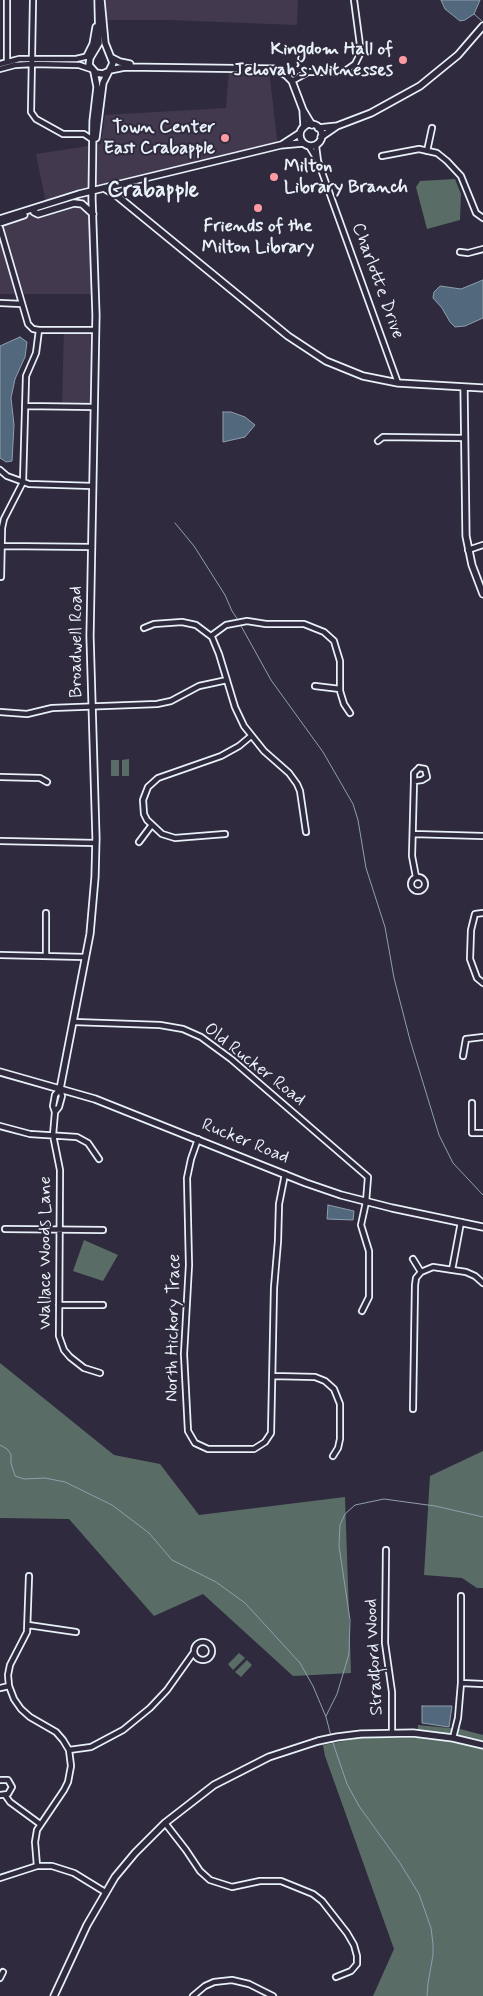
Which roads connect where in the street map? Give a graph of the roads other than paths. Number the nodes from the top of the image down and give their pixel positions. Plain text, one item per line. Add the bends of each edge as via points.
1 (7, 0) edge
2 (33, 0) edge
3 (100, 0) edge
4 (354, 0) edge
5 (98, 15) junction
6 (483, 26) edge
7 (108, 52) junction
8 (93, 53) junction
9 (86, 57) junction
10 (112, 58) junction
11 (7, 61) junction
12 (32, 62) junction
13 (0, 64) edge
14 (150, 67) junction
15 (0, 70) edge
16 (92, 70) junction
17 (109, 71) junction
18 (292, 81) junction
19 (302, 110) junction
20 (94, 121) junction
21 (315, 126) junction
22 (338, 126) junction
23 (304, 127) junction
24 (432, 128) dead end
25 (300, 133) junction
26 (83, 134) junction
27 (321, 137) junction
28 (318, 143) junction
29 (306, 144) junction
30 (94, 145) junction
31 (281, 145) junction
32 (427, 151) junction
33 (382, 156) dead end
34 (318, 161) junction
35 (120, 184) junction
36 (104, 188) junction
37 (92, 192) junction
38 (116, 195) junction
39 (34, 212) junction
40 (93, 214) junction
41 (483, 218) edge
42 (0, 219) edge
43 (0, 223) edge
44 (0, 228) edge
45 (483, 249) edge
46 (460, 252) dead end
47 (0, 303) edge
48 (22, 304) junction
49 (39, 330) junction
50 (96, 330) junction
51 (398, 383) junction
52 (464, 387) junction
53 (483, 388) edge
54 (25, 406) junction
55 (94, 407) junction
56 (464, 438) junction
57 (378, 441) dead end
58 (0, 470) edge
59 (23, 482) junction
60 (92, 486) junction
61 (483, 545) edge
62 (2, 546) junction
63 (92, 547) junction
64 (468, 550) junction
65 (1, 577) edge
66 (483, 594) edge
67 (144, 628) dead end
68 (211, 636) junction
69 (227, 680) junction
70 (315, 686) dead end
71 (340, 689) junction
72 (92, 706) junction
73 (0, 712) edge
74 (350, 713) dead end
75 (250, 736) junction
76 (0, 777) edge
77 (414, 781) dead end
78 (47, 782) dead end
79 (151, 826) junction
80 (306, 832) dead end
81 (225, 834) dead end
82 (413, 834) junction
83 (483, 836) edge
84 (0, 841) edge
85 (139, 842) dead end
86 (96, 843) junction
87 (416, 877) dead end
88 (46, 913) dead end
89 (483, 914) edge
90 (0, 955) edge
91 (46, 956) junction
92 (86, 957) junction
93 (483, 983) edge
94 (74, 1022) junction
95 (483, 1036) edge
96 (463, 1056) dead end
97 (0, 1072) edge
98 (60, 1088) junction
99 (472, 1103) dead end
100 (0, 1126) edge
101 (483, 1133) edge
102 (53, 1135) junction
103 (198, 1139) junction
104 (99, 1159) dead end
105 (284, 1174) junction
106 (366, 1202) junction
107 (462, 1222) junction
108 (483, 1227) edge
109 (5, 1229) dead end
110 (60, 1230) junction
111 (103, 1230) dead end
112 (413, 1258) dead end
113 (452, 1270) junction
114 (421, 1272) junction
115 (483, 1283) edge
116 (103, 1304) dead end
117 (59, 1305) junction
118 (362, 1311) dead end
119 (100, 1373) dead end
120 (273, 1376) junction
121 (413, 1409) dead end
122 (333, 1456) dead end
123 (386, 1550) dead end
124 (29, 1576) dead end
125 (461, 1596) dead end
126 (28, 1625) junction
127 (76, 1632) dead end
128 (194, 1652) junction
129 (461, 1683) junction
130 (483, 1684) edge
131 (9, 1686) junction
132 (0, 1688) edge
133 (392, 1732) junction
134 (453, 1738) junction
135 (483, 1745) edge
136 (69, 1750) junction
137 (0, 1780) edge
138 (3, 1795) edge
139 (165, 1823) junction
140 (40, 1824) junction
141 (37, 1866) junction
142 (0, 1878) edge
143 (105, 1892) junction
144 (3, 1972) dead end
145 (336, 1977) dead end
146 (0, 1978) edge
147 (54, 1996) edge
148 (193, 1996) edge
149 (273, 1996) edge

1 - 11 street
2 - 12 street
3 - 5 street
3 - 7 street
4 - 18 street via 360,45 355,64 345,71 308,72
5 - 8 street via 99,43
5 - 9 street via 93,44
6 - 22 street via 458,55 420,86 371,113
7 - 8 street via 100,50
7 - 10 street
8 - 9 street
8 - 16 street via 89,60
9 - 12 street
10 - 14 street
10 - 17 street
11 - 12 street
11 - 13 street
12 - 15 street
12 - 16 street via 79,65
12 - 26 street via 31,112 36,119 63,134
14 - 17 street via 125,66
14 - 18 street via 264,68 280,71
16 - 17 street via 100,74
16 - 20 street via 96,87
17 - 30 street via 103,83
18 - 19 street
19 - 21 street
19 - 23 street
20 - 26 street
20 - 30 street
21 - 22 street
21 - 23 street
21 - 27 street
22 - 27 street
23 - 25 street
24 - 32 street
25 - 29 street
25 - 31 street
26 - 30 street via 89,136
27 - 28 street
28 - 29 street
28 - 34 street, Charlotte Drive
29 - 31 street
29 - 34 street, Charlotte Drive
30 - 37 street, Broadwell Road
31 - 35 street
32 - 33 street via 419,149
32 - 41 street via 437,153 461,176 476,213
34 - 51 street, Charlotte Drive
35 - 36 street
35 - 38 street
36 - 37 street
36 - 38 street
37 - 39 street
37 - 40 street, Broadwell Road
37 - 42 street
38 - 51 street via 304,348 350,372
39 - 40 street via 38,214 74,203 82,204
39 - 43 street
40 - 50 street, Broadwell Road
44 - 48 street
45 - 46 street
47 - 48 street
48 - 49 street via 28,324
49 - 50 street
49 - 54 street via 36,353 26,376
50 - 55 street, Broadwell Road
51 - 52 street
52 - 53 street
52 - 56 street
54 - 55 street
54 - 59 street
55 - 60 street, Broadwell Road
56 - 57 street via 383,437
56 - 64 street
58 - 59 street
59 - 60 street
59 - 62 street via 4,519
60 - 63 street, Broadwell Road
61 - 64 street
62 - 63 street
62 - 65 street
63 - 72 street, Broadwell Road
64 - 66 street
67 - 68 street via 182,622 196,625
68 - 69 street
68 - 71 street via 226,625 246,621 318,628 329,636 336,648 340,661
69 - 72 street via 199,686 157,704
69 - 75 street via 237,713
70 - 71 street
71 - 74 street
72 - 73 street via 52,708 27,714
72 - 86 street, Broadwell Road
75 - 79 street via 221,756 164,775 153,782 143,800 144,814
75 - 80 street via 297,784
76 - 78 street via 40,778
77 - 82 street
79 - 81 street via 175,838
79 - 85 street
82 - 83 street
82 - 87 street via 412,856
84 - 86 street
86 - 92 street, Broadwell Road via 94,905
88 - 91 street
89 - 93 street via 474,914 470,958 477,978
90 - 91 street
91 - 92 street
92 - 94 street, Broadwell Road
94 - 98 street, Broadwell Road
94 - 106 street, Old Rucker Road via 160,1025 183,1029 201,1037 368,1177
95 - 96 street via 466,1039
97 - 98 street, Rucker Road
98 - 102 street, Wallace Woods Lane via 62,1096 55,1112
98 - 103 street, Rucker Road
99 - 101 street via 472,1133
100 - 102 street via 30,1134
102 - 104 street via 82,1139 93,1148
102 - 110 street, Wallace Woods Lane via 60,1170
103 - 105 street, Rucker Road
103 - 120 street, North Hickory Trace via 187,1178 189,1265 184,1354 186,1424 191,1438 208,1449 249,1450 260,1446 272,1428
105 - 106 street, Rucker Road
105 - 120 street, North Hickory Trace via 274,1288
106 - 107 street, Rucker Road
106 - 118 street via 360,1225 369,1251 369,1297
107 - 108 street, Rucker Road
107 - 113 street
109 - 110 street
110 - 111 street
110 - 117 street, Wallace Woods Lane
112 - 114 street
113 - 114 street via 433,1267
113 - 115 street via 474,1276
114 - 121 street via 414,1285
116 - 117 street
117 - 119 street, Wallace Woods Lane via 59,1336 64,1350 84,1368
120 - 122 street via 315,1377 334,1389 340,1404 340,1439
123 - 133 street, Stradford Wood via 385,1643 392,1692
124 - 126 street
125 - 129 street
126 - 127 street
126 - 131 street via 25,1638 10,1665
128 - 128 street via 195,1646 203,1641 212,1649 211,1655 204,1660 198,1659
128 - 136 street via 167,1690 123,1730 91,1747
129 - 130 street
129 - 134 street
131 - 132 street
131 - 136 street via 21,1709 56,1732
133 - 134 street
133 - 139 street via 337,1737 269,1757 240,1770 195,1798
134 - 135 street
136 - 140 street via 72,1766 68,1782
137 - 138 street via 8,1780 11,1785 10,1792
138 - 140 street
139 - 143 street via 135,1853
139 - 145 street via 210,1880 232,1887 281,1881 322,1901 347,1934 357,1956 357,1964 351,1971
140 - 141 street via 35,1842
141 - 142 street
141 - 143 street via 66,1869
143 - 147 street
144 - 146 street
148 - 149 street via 214,1982 232,1980

